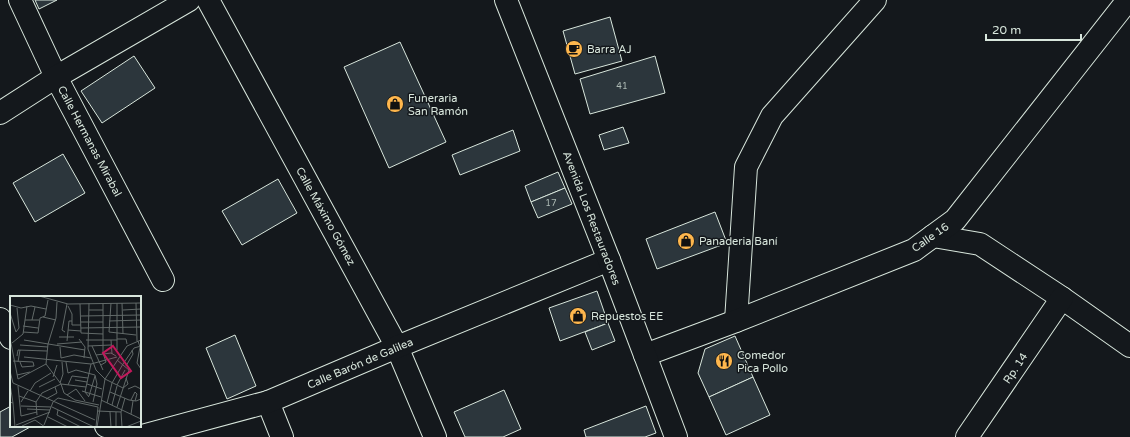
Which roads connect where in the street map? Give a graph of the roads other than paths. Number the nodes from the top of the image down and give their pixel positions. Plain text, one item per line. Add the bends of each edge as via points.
1 (20, 0) edge
2 (189, 0) edge
3 (208, 0) edge
4 (506, 0) edge
5 (875, 0) edge
6 (1129, 0) edge
7 (56, 77) junction
8 (0, 113) edge
9 (933, 236) junction
10 (609, 260) junction
11 (164, 280) dead end
12 (1062, 298) junction
13 (0, 319) edge
14 (736, 321) junction
15 (10, 336) edge
16 (398, 346) junction
17 (1130, 346) edge
18 (645, 355) junction
19 (268, 402) junction
20 (109, 427) edge
21 (282, 437) edge
22 (435, 437) edge
23 (676, 437) edge
24 (967, 437) edge

1 - 7 street, Calle Hermanas Mirabal
2 - 7 street
3 - 16 street, Calle Máximo Gómez
4 - 10 street, Avenida Los Restauradores
5 - 14 street via 772,116 746,167
6 - 9 street, Calle 16 via 955,220
7 - 8 street
7 - 11 street, Calle Hermanas Mirabal
9 - 12 street via 980,244
9 - 14 street, Calle 16 via 914,250
10 - 16 street, Calle Barón de Galilea
10 - 18 street, Avenida Los Restauradores
12 - 17 street
12 - 24 street, Rp. 14
13 - 15 street
14 - 18 street, Calle 16
16 - 19 street, Calle Barón de Galilea
16 - 22 street, Calle Máximo Gómez
18 - 23 street, Avenida Los Restauradores
19 - 20 street, Calle Barón de Galilea via 138,437
19 - 21 street

